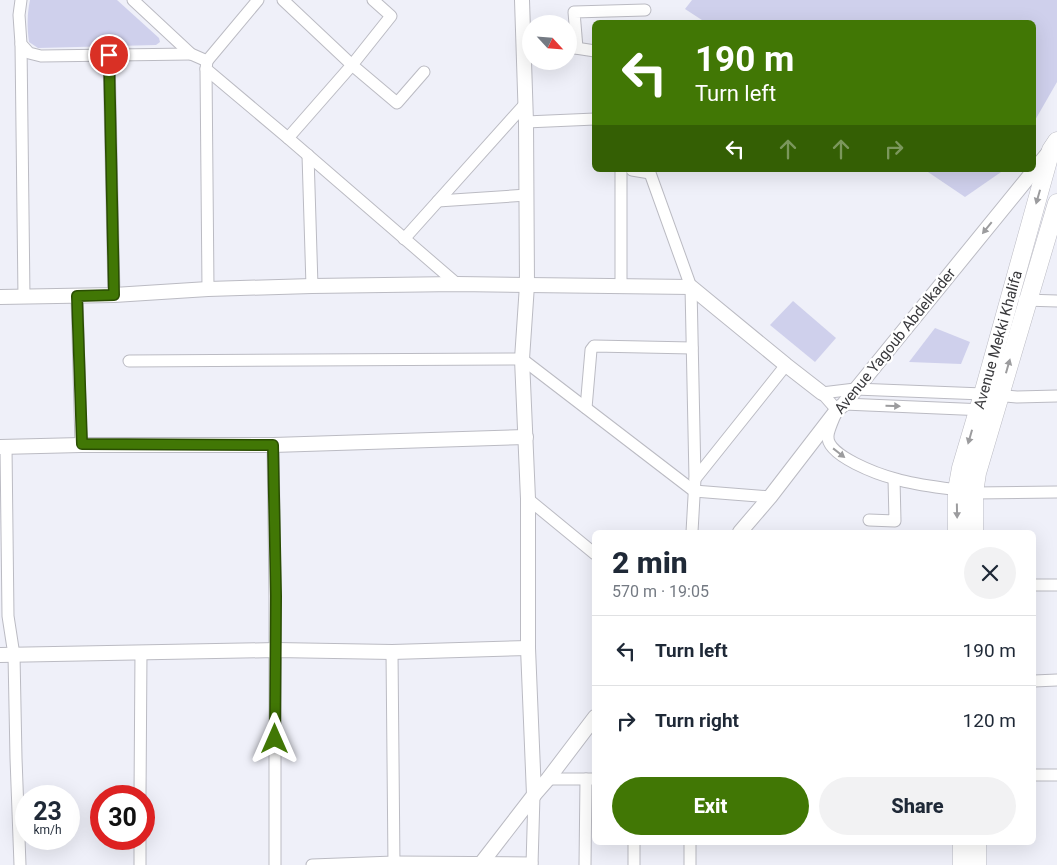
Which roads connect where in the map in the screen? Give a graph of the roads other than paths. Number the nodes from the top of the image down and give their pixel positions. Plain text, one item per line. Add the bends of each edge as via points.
1 (21, 0) edge
2 (132, 0) edge
3 (258, 0) edge
4 (283, 0) edge
5 (373, 0) edge
6 (522, 0) edge
7 (645, 10) dead end
8 (524, 15) edge
9 (574, 15) edge
10 (21, 44) junction
11 (578, 48) edge
12 (592, 50) edge
13 (191, 54) junction
14 (109, 55) junction
15 (206, 65) junction
16 (352, 65) junction
17 (527, 70) edge
18 (424, 72) dead end
19 (526, 103) junction
20 (592, 119) edge
21 (526, 122) junction
22 (288, 138) junction
23 (1054, 145) edge
24 (308, 155) junction
25 (1036, 167) edge
26 (621, 172) edge
27 (644, 172) edge
28 (1032, 172) edge
29 (527, 195) junction
30 (438, 201) junction
31 (1056, 210) edge
32 (404, 239) junction
33 (457, 284) junction
34 (527, 285) junction
35 (312, 286) junction
36 (621, 286) junction
37 (691, 287) junction
38 (208, 289) junction
39 (114, 295) junction
40 (77, 296) junction
41 (0, 297) edge
42 (24, 297) junction
43 (1009, 299) junction
44 (1027, 301) junction
45 (1057, 301) edge
46 (692, 348) junction
47 (522, 359) junction
48 (129, 361) dead end
49 (786, 365) junction
50 (855, 389) junction
51 (822, 393) junction
52 (1057, 396) edge
53 (994, 401) junction
54 (841, 407) junction
55 (586, 408) junction
56 (526, 437) junction
57 (82, 444) junction
58 (273, 445) junction
59 (3, 447) edge
60 (695, 479) junction
61 (894, 479) junction
62 (694, 491) junction
63 (965, 492) junction
64 (1057, 492) edge
65 (770, 497) junction
66 (528, 499) junction
67 (869, 520) dead end
68 (692, 530) edge
69 (742, 530) edge
70 (957, 530) edge
71 (974, 530) edge
72 (592, 552) edge
73 (1036, 585) edge
74 (1057, 585) edge
75 (528, 648) junction
76 (276, 650) junction
77 (141, 652) junction
78 (392, 652) junction
79 (7, 655) edge
80 (1057, 680) edge
81 (1036, 681) edge
82 (592, 721) edge
83 (1036, 775) edge
84 (1057, 775) edge
85 (590, 779) edge
86 (548, 780) junction
87 (140, 785) edge
88 (534, 795) junction
89 (634, 845) edge
90 (690, 845) edge
91 (962, 845) edge
92 (977, 845) edge
93 (140, 850) edge
94 (394, 864) edge
95 (481, 864) edge
96 (532, 864) edge
97 (20, 865) edge
98 (140, 865) edge
99 (275, 865) edge
100 (312, 865) edge
101 (585, 865) edge
102 (634, 865) edge
103 (690, 865) edge
104 (962, 865) edge
105 (977, 865) edge

1 - 10 street
2 - 13 street
3 - 15 street
4 - 16 street
5 - 16 street via 391,16
6 - 8 street
7 - 9 street via 574,12
10 - 14 street via 29,53 41,56
10 - 42 street
11 - 12 street
13 - 14 street
13 - 15 street
14 - 39 street
15 - 22 street
15 - 38 street
16 - 18 street via 397,103
16 - 22 street
17 - 19 street
19 - 21 street
19 - 30 street
20 - 21 street
21 - 29 street
22 - 24 street
23 -> 25 street, Avenue Yagoub Abdelkader
23 -> 43 main road, Avenue Mekki Khalifa
24 - 32 street
24 - 35 street
26 - 36 street
27 - 37 street via 650,173
28 -> 50 street, Avenue Yagoub Abdelkader
29 - 30 street
29 - 34 street
30 - 32 street
31 - 44 main road, Avenue Mekki Khalifa
32 - 33 street
33 - 34 street
33 - 35 street
34 - 36 street
34 - 47 street
35 - 38 street
36 - 37 street
37 - 46 street
37 - 49 street
38 - 39 street
39 - 40 street
40 - 42 street
40 - 57 street
41 - 42 street
43 - 44 street
43 - 53 main road, Avenue Mekki Khalifa
44 - 45 street
53 -> 44 main road, Avenue Mekki Khalifa
46 - 55 street via 594,346
46 - 60 street
47 - 48 street
47 - 55 street
47 - 56 street
49 - 51 street
49 - 60 street
50 - 51 street
50 - 53 street
50 - 54 street, Avenue Yagoub Abdelkader
51 - 54 street
52 - 53 street
54 -> 53 street
53 - 63 main road, Avenue Mekki Khalifa via 976,473
54 -> 61 street via 827,436 830,446 839,455
54 - 65 street, Avenue Yagoub Abdelkader
55 - 62 street
56 - 58 street
56 - 66 street
57 - 58 street
57 - 59 street
58 - 76 street
59 - 79 street
60 - 62 street
61 - 63 street
61 - 67 street via 895,521
62 - 65 street
62 - 68 street
63 - 64 street
63 -> 70 main road, Avenue Mekki Khalifa
63 - 71 main road, Avenue Mekki Khalifa
65 - 69 street, Avenue Yagoub Abdelkader
66 - 72 street
66 - 75 street
73 - 74 street
75 - 78 street
75 - 88 street
76 - 77 street
76 - 78 street
76 - 99 street
77 - 79 street
77 - 87 street
78 - 94 street
79 - 97 street via 16,758
80 - 81 street
82 - 86 street
83 - 84 street
85 - 86 street
85 - 101 street
86 - 88 street
88 - 95 street
88 - 96 street
89 - 102 street
90 - 103 street
91 - 104 main road
92 - 105 main road
93 - 98 street
94 - 95 street
94 - 100 street
95 - 96 street

